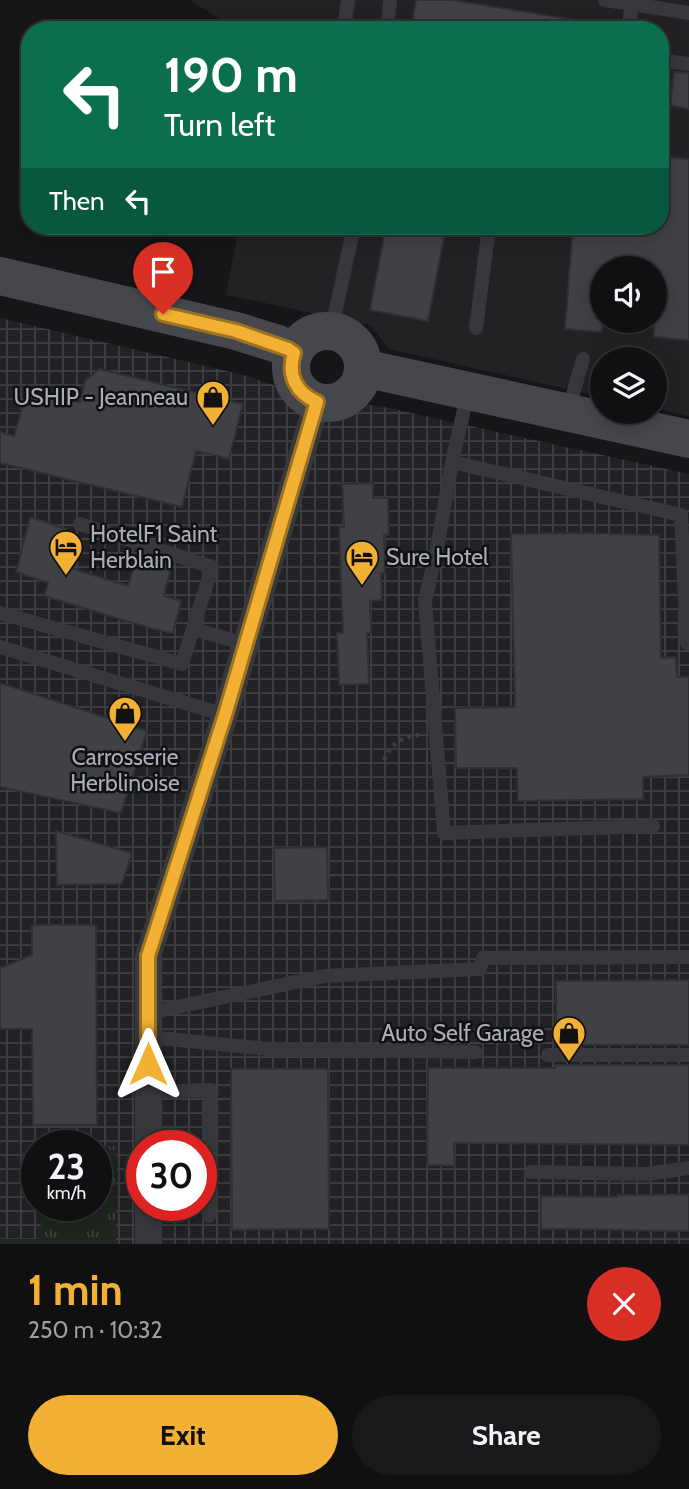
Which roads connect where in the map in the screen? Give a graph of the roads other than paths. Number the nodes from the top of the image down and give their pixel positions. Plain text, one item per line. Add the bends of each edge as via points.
1 (348, 0) edge
2 (390, 0) edge
3 (605, 0) edge
4 (632, 4) junction
5 (689, 13) edge
6 (345, 21) edge
7 (388, 21) edge
8 (629, 21) edge
9 (669, 61) edge
10 (689, 64) edge
11 (352, 235) edge
12 (488, 235) edge
13 (1, 283) edge
14 (476, 328) dead end
15 (331, 331) junction
16 (294, 353) junction
17 (583, 359) dead end
18 (363, 368) junction
19 (468, 391) junction
20 (317, 402) junction
21 (568, 412) junction
22 (689, 439) edge
23 (452, 462) junction
24 (80, 524) dead end
25 (0, 613) edge
26 (192, 629) junction
27 (246, 643) junction
28 (687, 643) dead end
29 (0, 647) edge
30 (225, 715) junction
31 (653, 826) dead end
32 (689, 957) edge
33 (148, 1025) junction
34 (475, 1052) dead end
35 (548, 1055) dead end
36 (689, 1055) edge
37 (148, 1092) junction
38 (148, 1130) edge
39 (210, 1130) edge
40 (689, 1168) edge
41 (531, 1172) dead end
42 (148, 1221) edge
43 (148, 1244) edge

1 - 6 lane
2 - 7 lane
3 - 4 lane
4 - 5 lane
4 - 8 lane
9 - 10 lane
11 - 15 lane
12 - 14 lane
13 - 16 street via 236,331
15 - 16 street via 309,336
15 - 18 street via 352,341
16 - 20 street via 295,383
17 - 21 lane
18 - 19 street
18 - 20 street via 360,384 349,397 334,403
19 - 21 street
19 - 23 lane
20 - 27 street
21 - 22 street
23 - 28 lane via 681,515
23 - 31 lane via 425,601 444,833
24 - 26 lane via 212,567
25 - 26 lane via 182,664
26 - 27 lane
27 - 30 street
29 - 30 lane
30 - 33 street via 148,956
32 - 33 lane via 484,958 480,969 325,976
33 - 34 lane via 269,1049
33 - 37 street
35 - 36 lane
37 - 38 street
37 - 39 lane via 210,1090
40 - 41 lane via 647,1174
42 - 43 street

